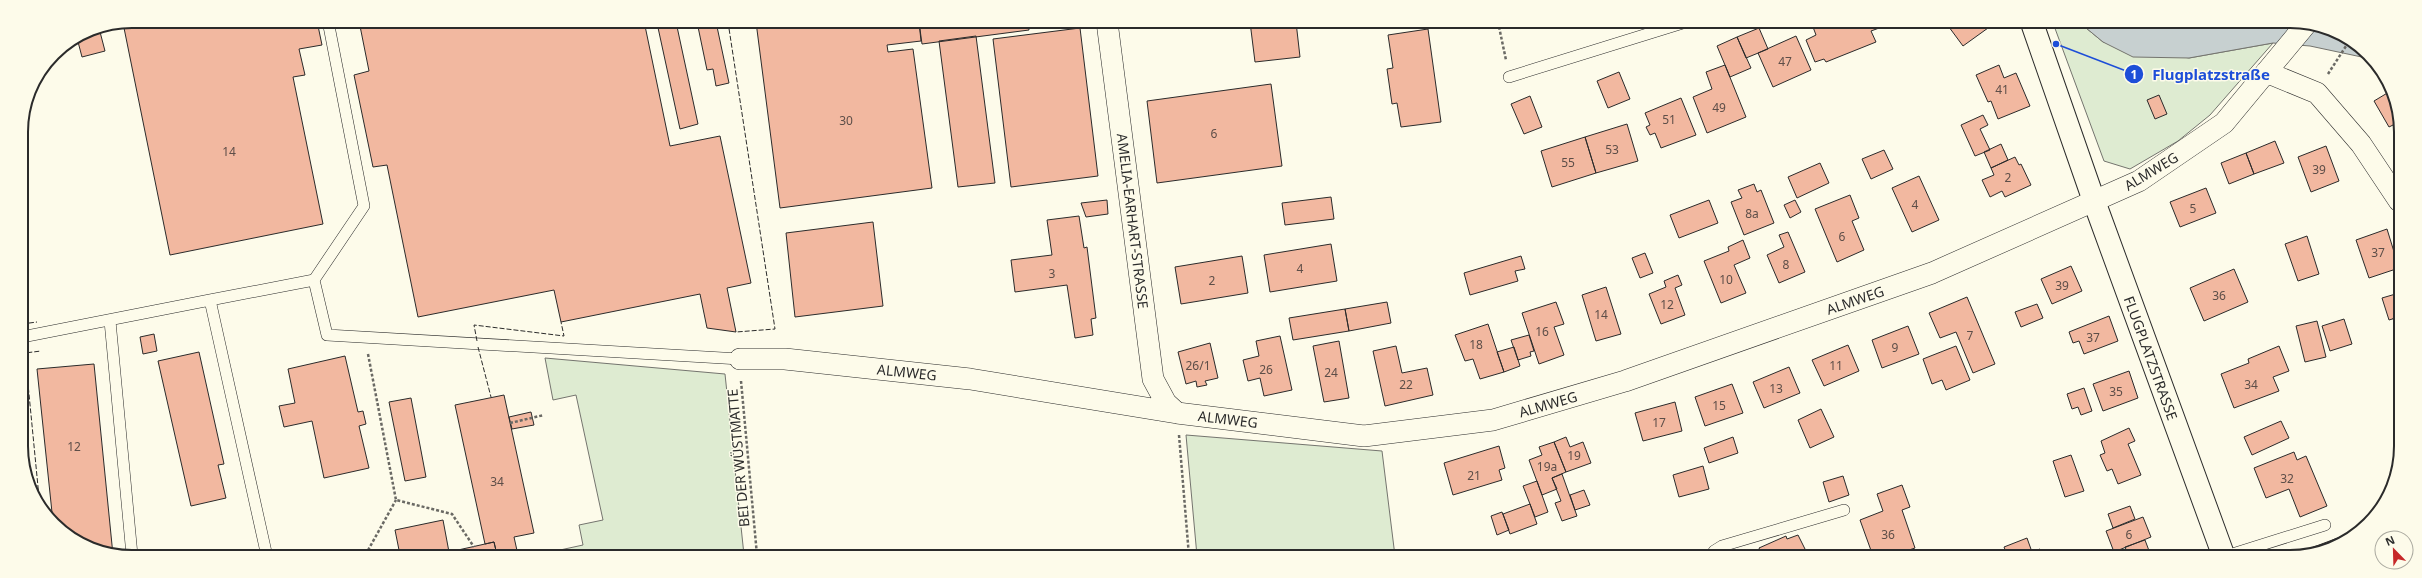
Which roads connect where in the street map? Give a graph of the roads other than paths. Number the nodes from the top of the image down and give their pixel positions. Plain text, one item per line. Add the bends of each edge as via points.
1 (329, 28) edge
2 (1108, 28) edge
3 (1666, 28) edge
4 (2034, 28) edge
5 (2302, 29) edge
6 (2271, 66) junction
7 (1509, 76) road end
8 (2394, 194) edge
9 (2094, 201) junction
10 (314, 280) junction
11 (210, 300) junction
12 (110, 321) junction
13 (28, 336) edge
14 (740, 359) joint
15 (1177, 413) junction
16 (1844, 510) dead end
17 (2325, 525) dead end
18 (132, 550) edge
19 (266, 550) edge
20 (1716, 550) edge
21 (2221, 550) edge
22 (2246, 550) edge

1 - 10 lane via 364,206
2 - 15 street, AMELIA-EARHART-STRASSE via 1153,379 1166,403
3 - 7 lane
4 - 9 street, FLUGPLATZSTRASSE
5 - 6 street, ALMWEG
6 - 8 street via 2317,93 2361,144
6 - 9 street, ALMWEG via 2224,123 2139,181
9 - 15 street, ALMWEG via 1932,273 1625,381 1493,420 1364,436
9 - 21 street, FLUGPLATZSTRASSE
10 - 11 lane
10 - 14 lane via 327,336
11 - 12 lane
11 - 19 lane
12 - 13 lane
12 - 18 lane
14 - 15 street, ALMWEG via 785,359 970,379
16 - 20 lane
17 - 22 lane

